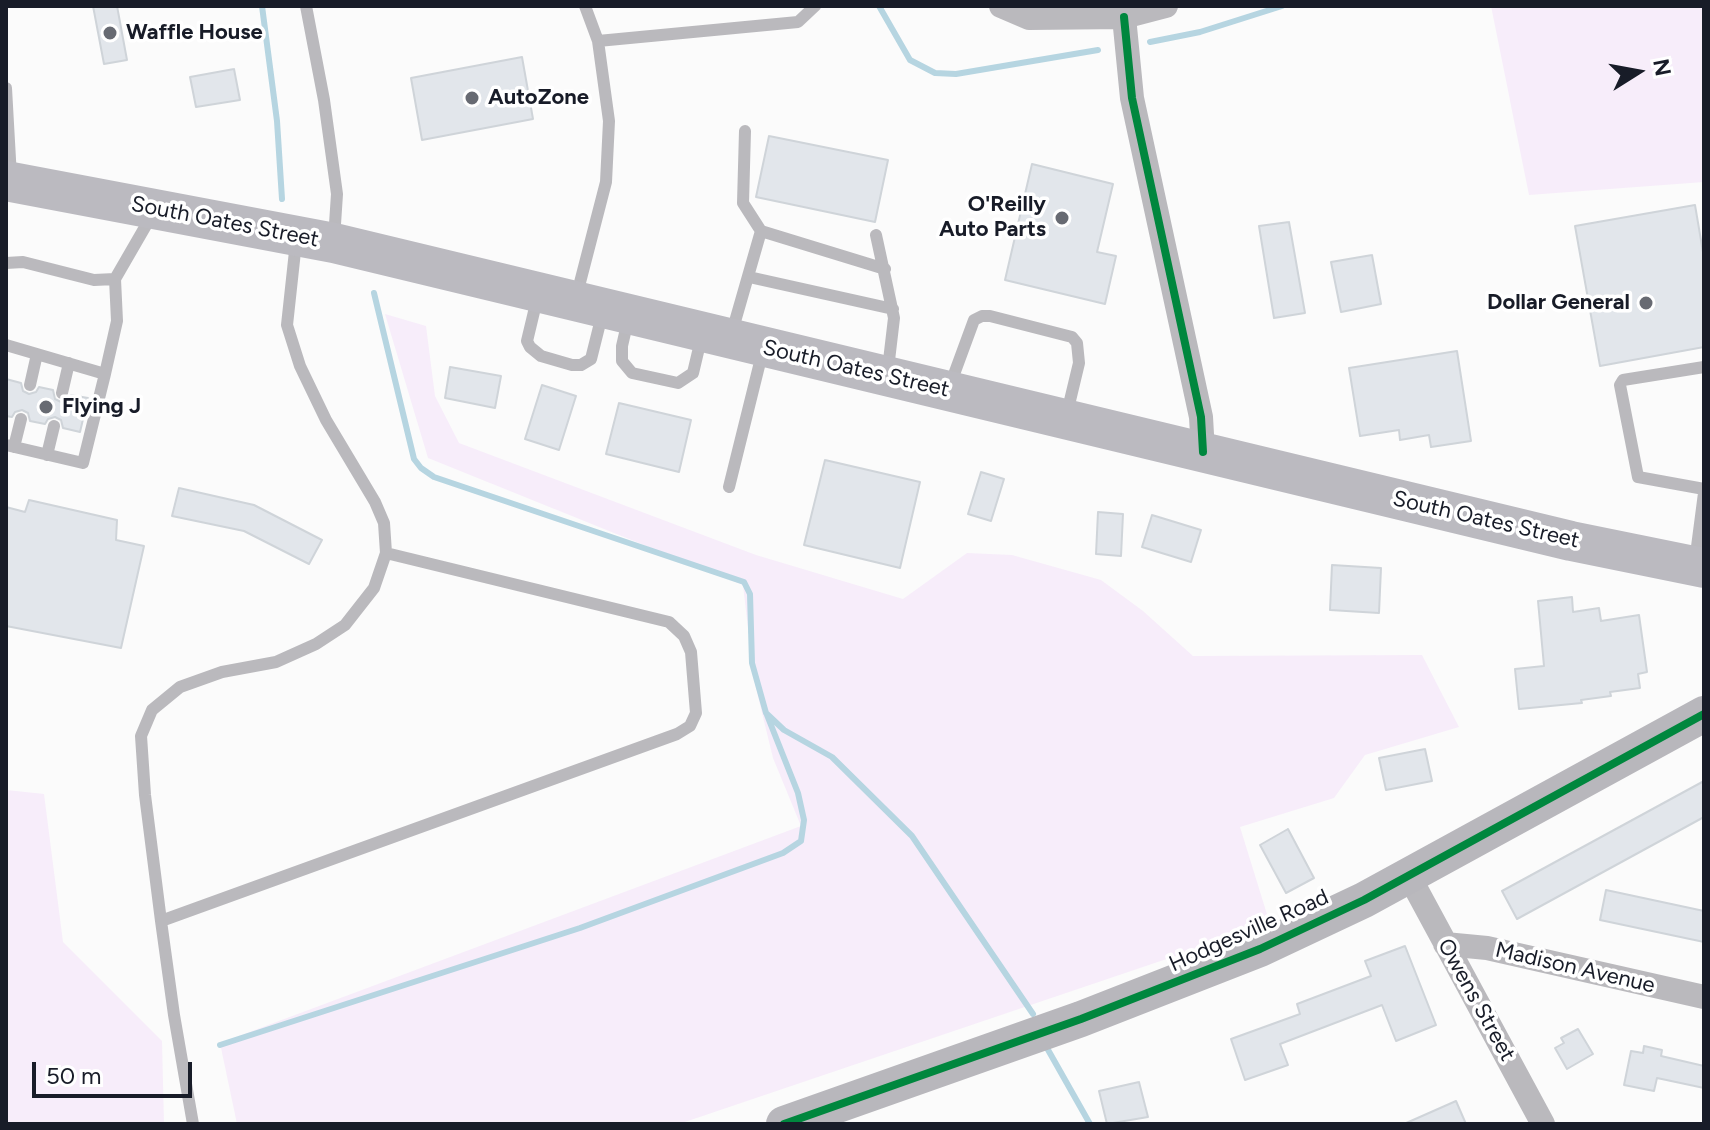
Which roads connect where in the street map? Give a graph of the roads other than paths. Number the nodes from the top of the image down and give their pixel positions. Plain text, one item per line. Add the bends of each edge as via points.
1 (306, 6) edge
2 (585, 6) edge
3 (815, 6) edge
4 (1001, 6) edge
5 (1166, 6) edge
6 (1124, 17) junction
7 (598, 41) junction
8 (6, 88) edge
9 (745, 131) dead end
10 (8, 182) edge
11 (156, 209) junction
12 (761, 231) junction
13 (876, 235) dead end
14 (315, 239) junction
15 (6, 263) edge
16 (885, 269) junction
17 (749, 277) junction
18 (115, 279) junction
19 (587, 304) junction
20 (893, 309) junction
21 (733, 339) junction
22 (6, 345) edge
23 (37, 354) junction
24 (69, 363) junction
25 (1704, 367) edge
26 (105, 374) junction
27 (888, 376) junction
28 (30, 385) dead end
29 (948, 391) junction
30 (62, 393) dead end
31 (21, 419) dead end
32 (1066, 419) junction
33 (54, 426) dead end
34 (10, 446) edge
35 (1203, 452) junction
36 (47, 455) junction
37 (729, 487) dead end
38 (1704, 491) edge
39 (386, 553) junction
40 (1699, 567) edge
41 (1704, 714) edge
42 (1409, 876) junction
43 (161, 921) junction
44 (1445, 944) junction
45 (1704, 997) edge
46 (193, 1124) edge
47 (784, 1124) edge
48 (1543, 1124) edge

1 - 14 lane via 337,194
2 - 7 lane
3 - 7 lane via 798,22
4 - 6 street via 1029,18
5 - 6 street
6 - 35 street via 1132,98 1201,417
7 - 19 lane via 609,121 606,182
8 - 10 lane
9 - 12 lane via 743,203
10 - 11 main road, South Oates Street
11 - 14 main road, South Oates Street
11 - 18 lane
12 - 16 lane
12 - 17 lane
13 - 16 lane
14 - 19 main road, South Oates Street
14 - 39 lane via 287,325 326,420 375,502 384,523
15 - 18 lane via 23,262 94,280
16 - 20 lane
17 - 20 lane
17 - 21 lane
18 - 26 lane via 117,321
19 - 19 lane via 527,341 530,347 572,365 591,359
19 - 21 main road, South Oates Street
19 - 21 lane via 622,346 622,361 632,373 678,383
20 - 27 lane
21 - 27 main road, South Oates Street
21 - 37 lane
22 - 23 lane
23 - 24 lane
23 - 28 lane
24 - 26 lane
24 - 30 lane
25 - 38 lane via 1623,380 1620,385 1638,477
26 - 36 lane via 83,463
27 - 29 main road, South Oates Street
29 - 32 main road, South Oates Street
29 - 32 lane via 974,320 990,316 1072,337 1077,343 1079,363
31 - 34 lane
32 - 35 main road, South Oates Street
33 - 36 lane
34 - 36 lane
35 - 40 main road, South Oates Street
38 - 40 lane
39 - 43 lane via 374,588 345,625 276,662 180,687 152,710 141,736
39 - 43 lane via 669,622 691,652 696,713 690,726
41 - 42 street, Hodgesville Road
42 - 44 street, Owens Street
42 - 47 street, Hodgesville Road via 1185,980
43 - 46 lane
44 - 45 street, Madison Avenue via 1487,948
44 - 48 street, Owens Street

